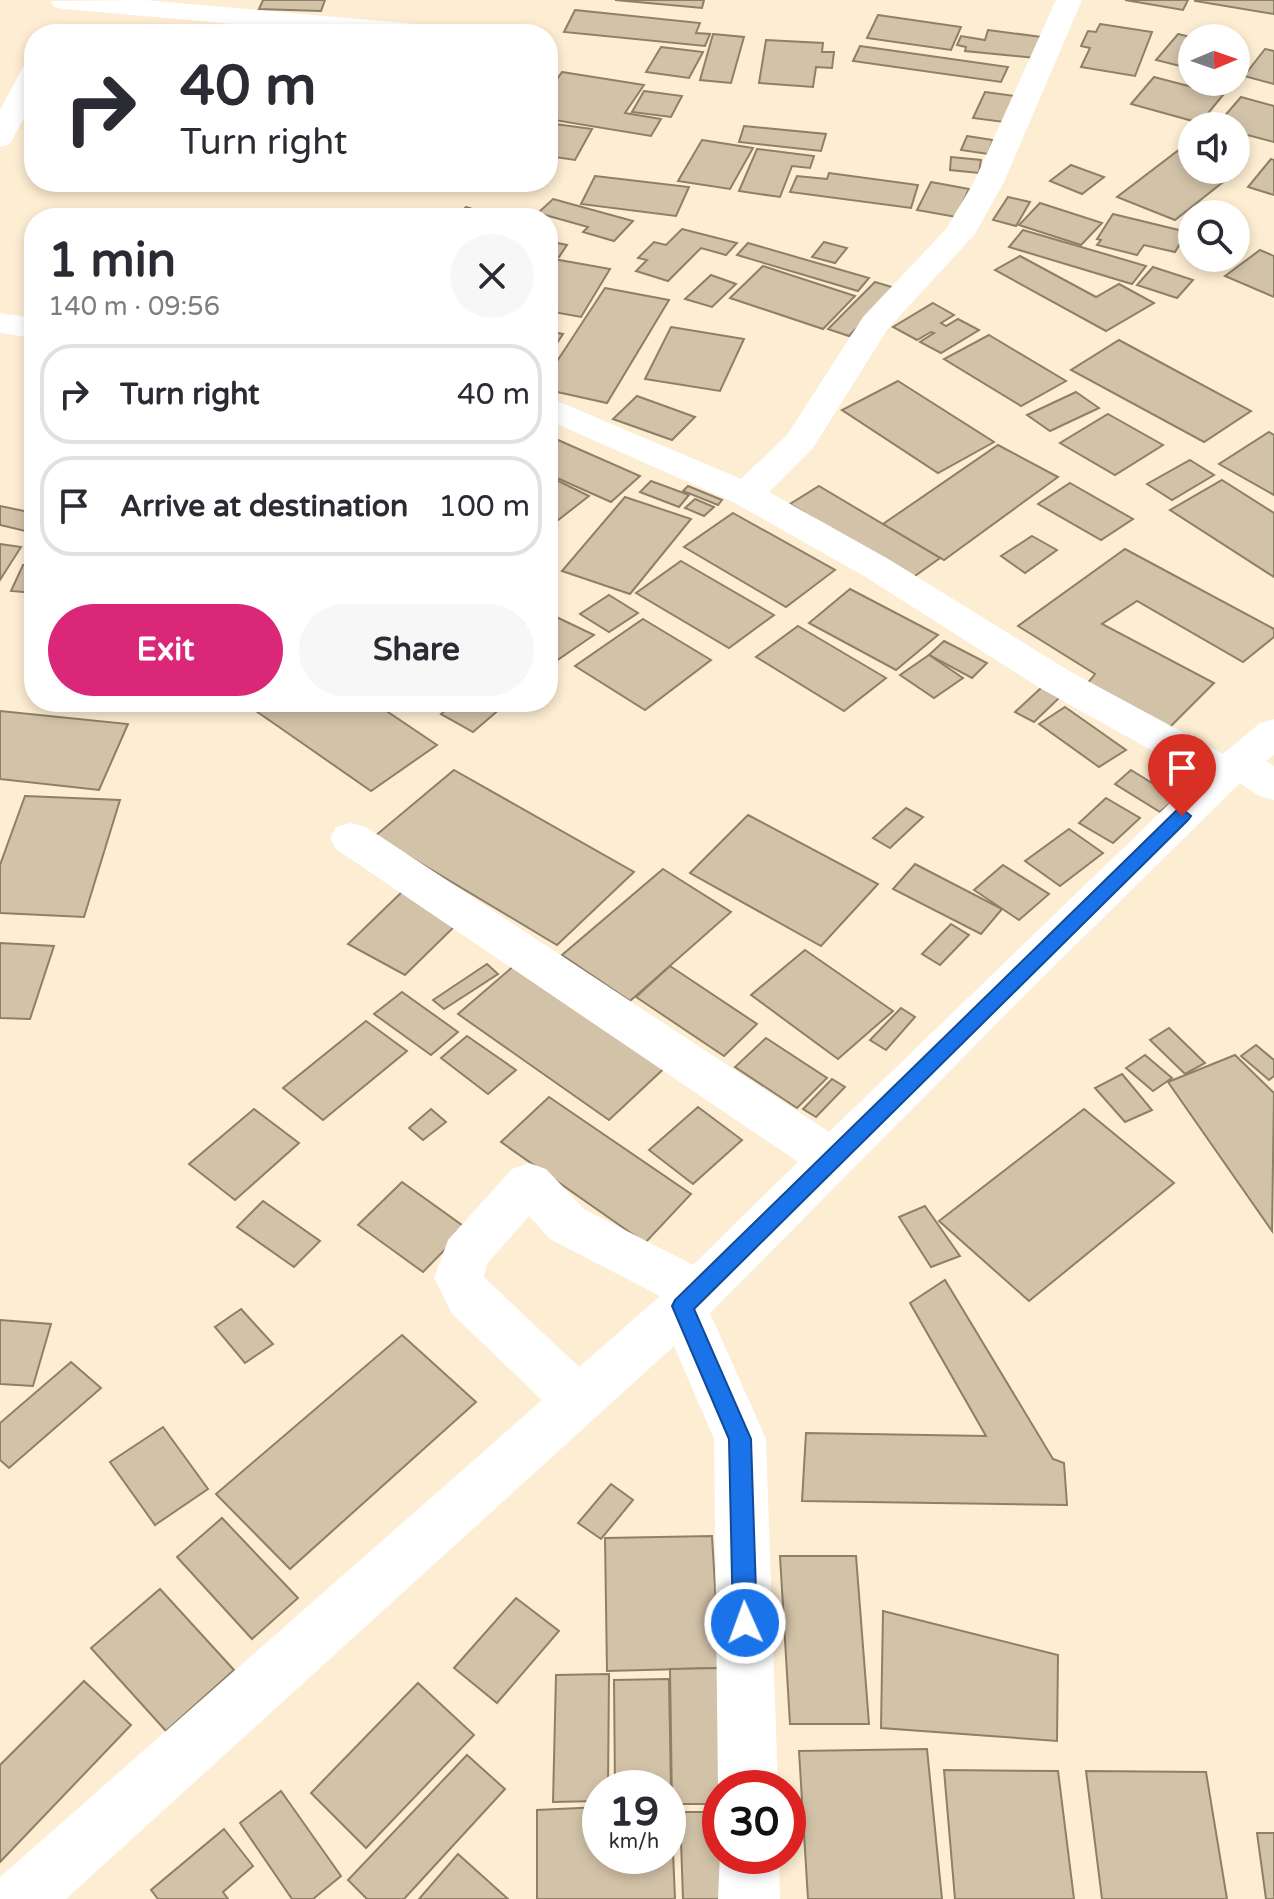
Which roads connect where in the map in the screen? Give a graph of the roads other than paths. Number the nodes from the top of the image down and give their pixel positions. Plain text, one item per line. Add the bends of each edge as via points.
1 (1069, 0) edge
2 (62, 8) edge
3 (296, 24) edge
4 (19, 82) edge
5 (0, 138) edge
6 (0, 323) edge
7 (24, 327) edge
8 (558, 411) edge
9 (746, 494) junction
10 (1253, 764) edge
11 (351, 838) dead end
12 (833, 1160) junction
13 (691, 1299) junction
14 (578, 1400) junction
15 (748, 1770) edge
16 (749, 1874) edge
17 (21, 1899) edge
18 (749, 1899) edge

1 - 9 street via 989,182 959,234 875,324 801,441
2 - 3 street
4 - 5 street
6 - 7 street
8 - 9 street
9 - 10 street via 877,568 1057,681
10 - 12 street via 1029,963
11 - 12 street
12 - 13 street
13 - 14 street
13 - 14 street via 567,1224 529,1183 465,1255 459,1278 470,1299
13 - 15 street via 740,1439
14 - 17 street
16 - 18 street

